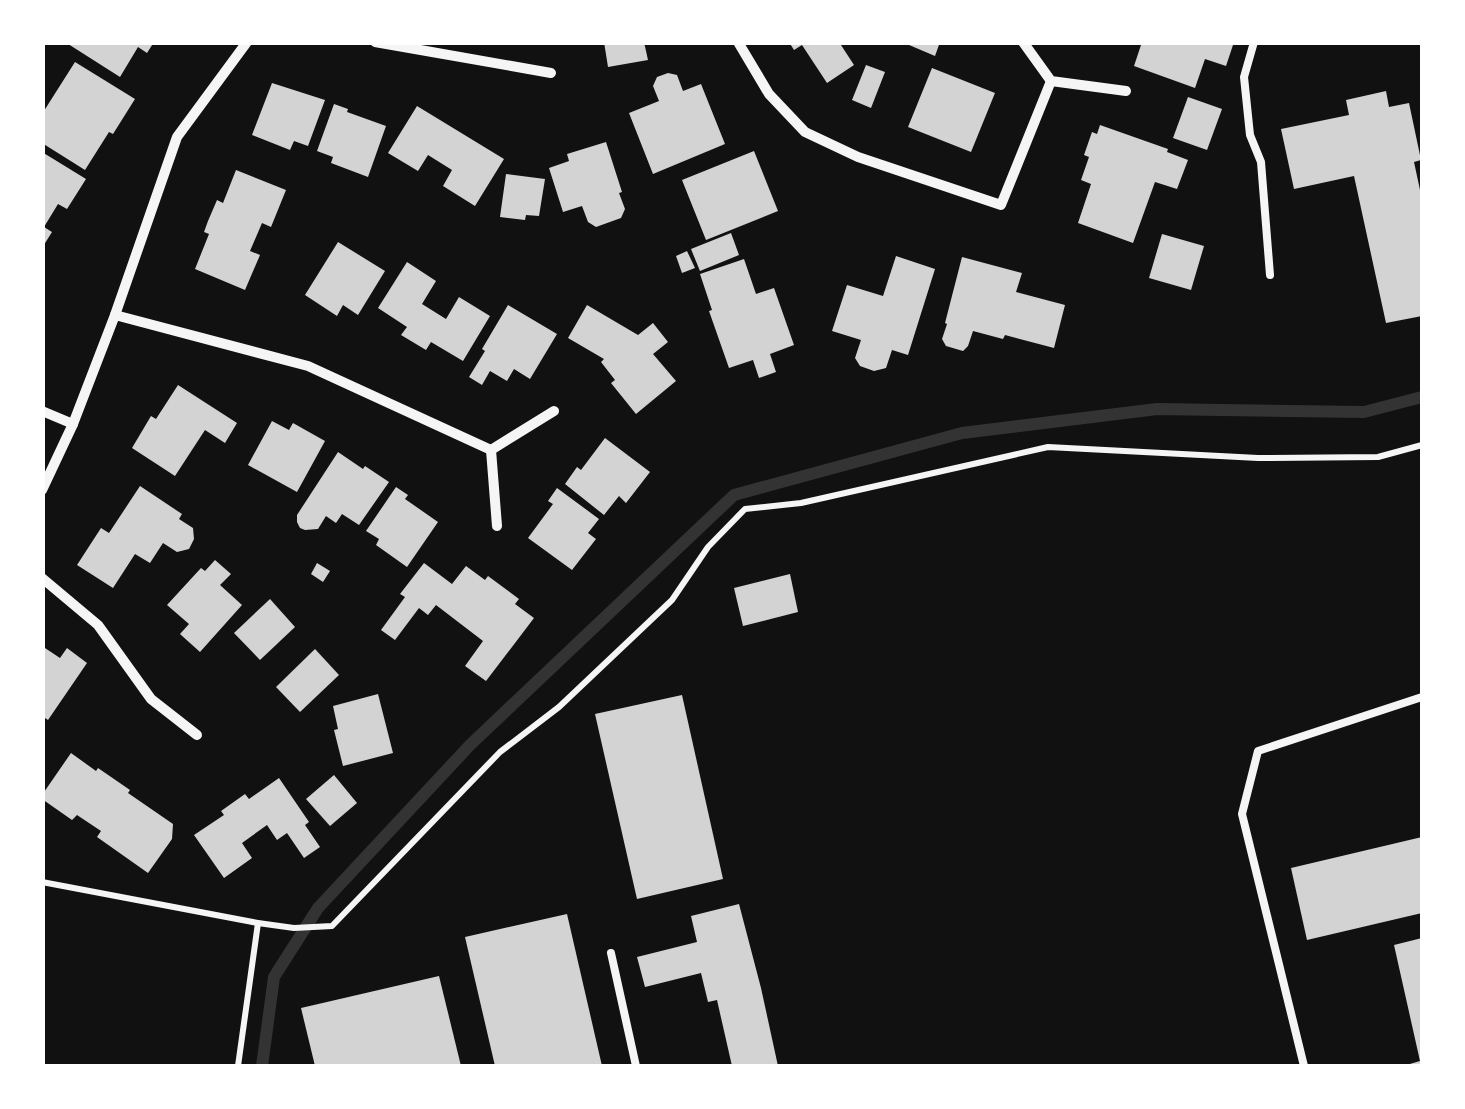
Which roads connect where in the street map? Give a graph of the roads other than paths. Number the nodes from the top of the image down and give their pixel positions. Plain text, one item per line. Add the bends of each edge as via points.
1 (247, 42) edge
2 (375, 42) edge
3 (738, 42) edge
4 (1023, 42) edge
5 (1254, 42) edge
6 (552, 73) dead end
7 (1050, 81) junction
8 (1126, 91) dead end
9 (1270, 274) dead end
10 (115, 316) junction
11 (42, 411) edge
12 (554, 411) dead end
13 (72, 424) junction
14 (491, 450) junction
15 (42, 490) edge
16 (497, 526) dead end
17 (42, 578) edge
18 (1422, 697) edge
19 (197, 735) dead end
20 (611, 953) dead end
21 (636, 1066) edge
22 (1304, 1066) edge

1 - 10 street via 178,137
2 - 6 street
3 - 7 street via 769,94 804,132 1001,205
4 - 7 street
5 - 9 lane via 1244,77
7 - 8 street
10 - 13 street
10 - 14 street via 308,366
11 - 13 street
12 - 14 street
13 - 15 street
14 - 16 street
17 - 19 street via 98,625 151,699
18 - 22 lane via 1258,752 1242,814
20 - 21 lane

